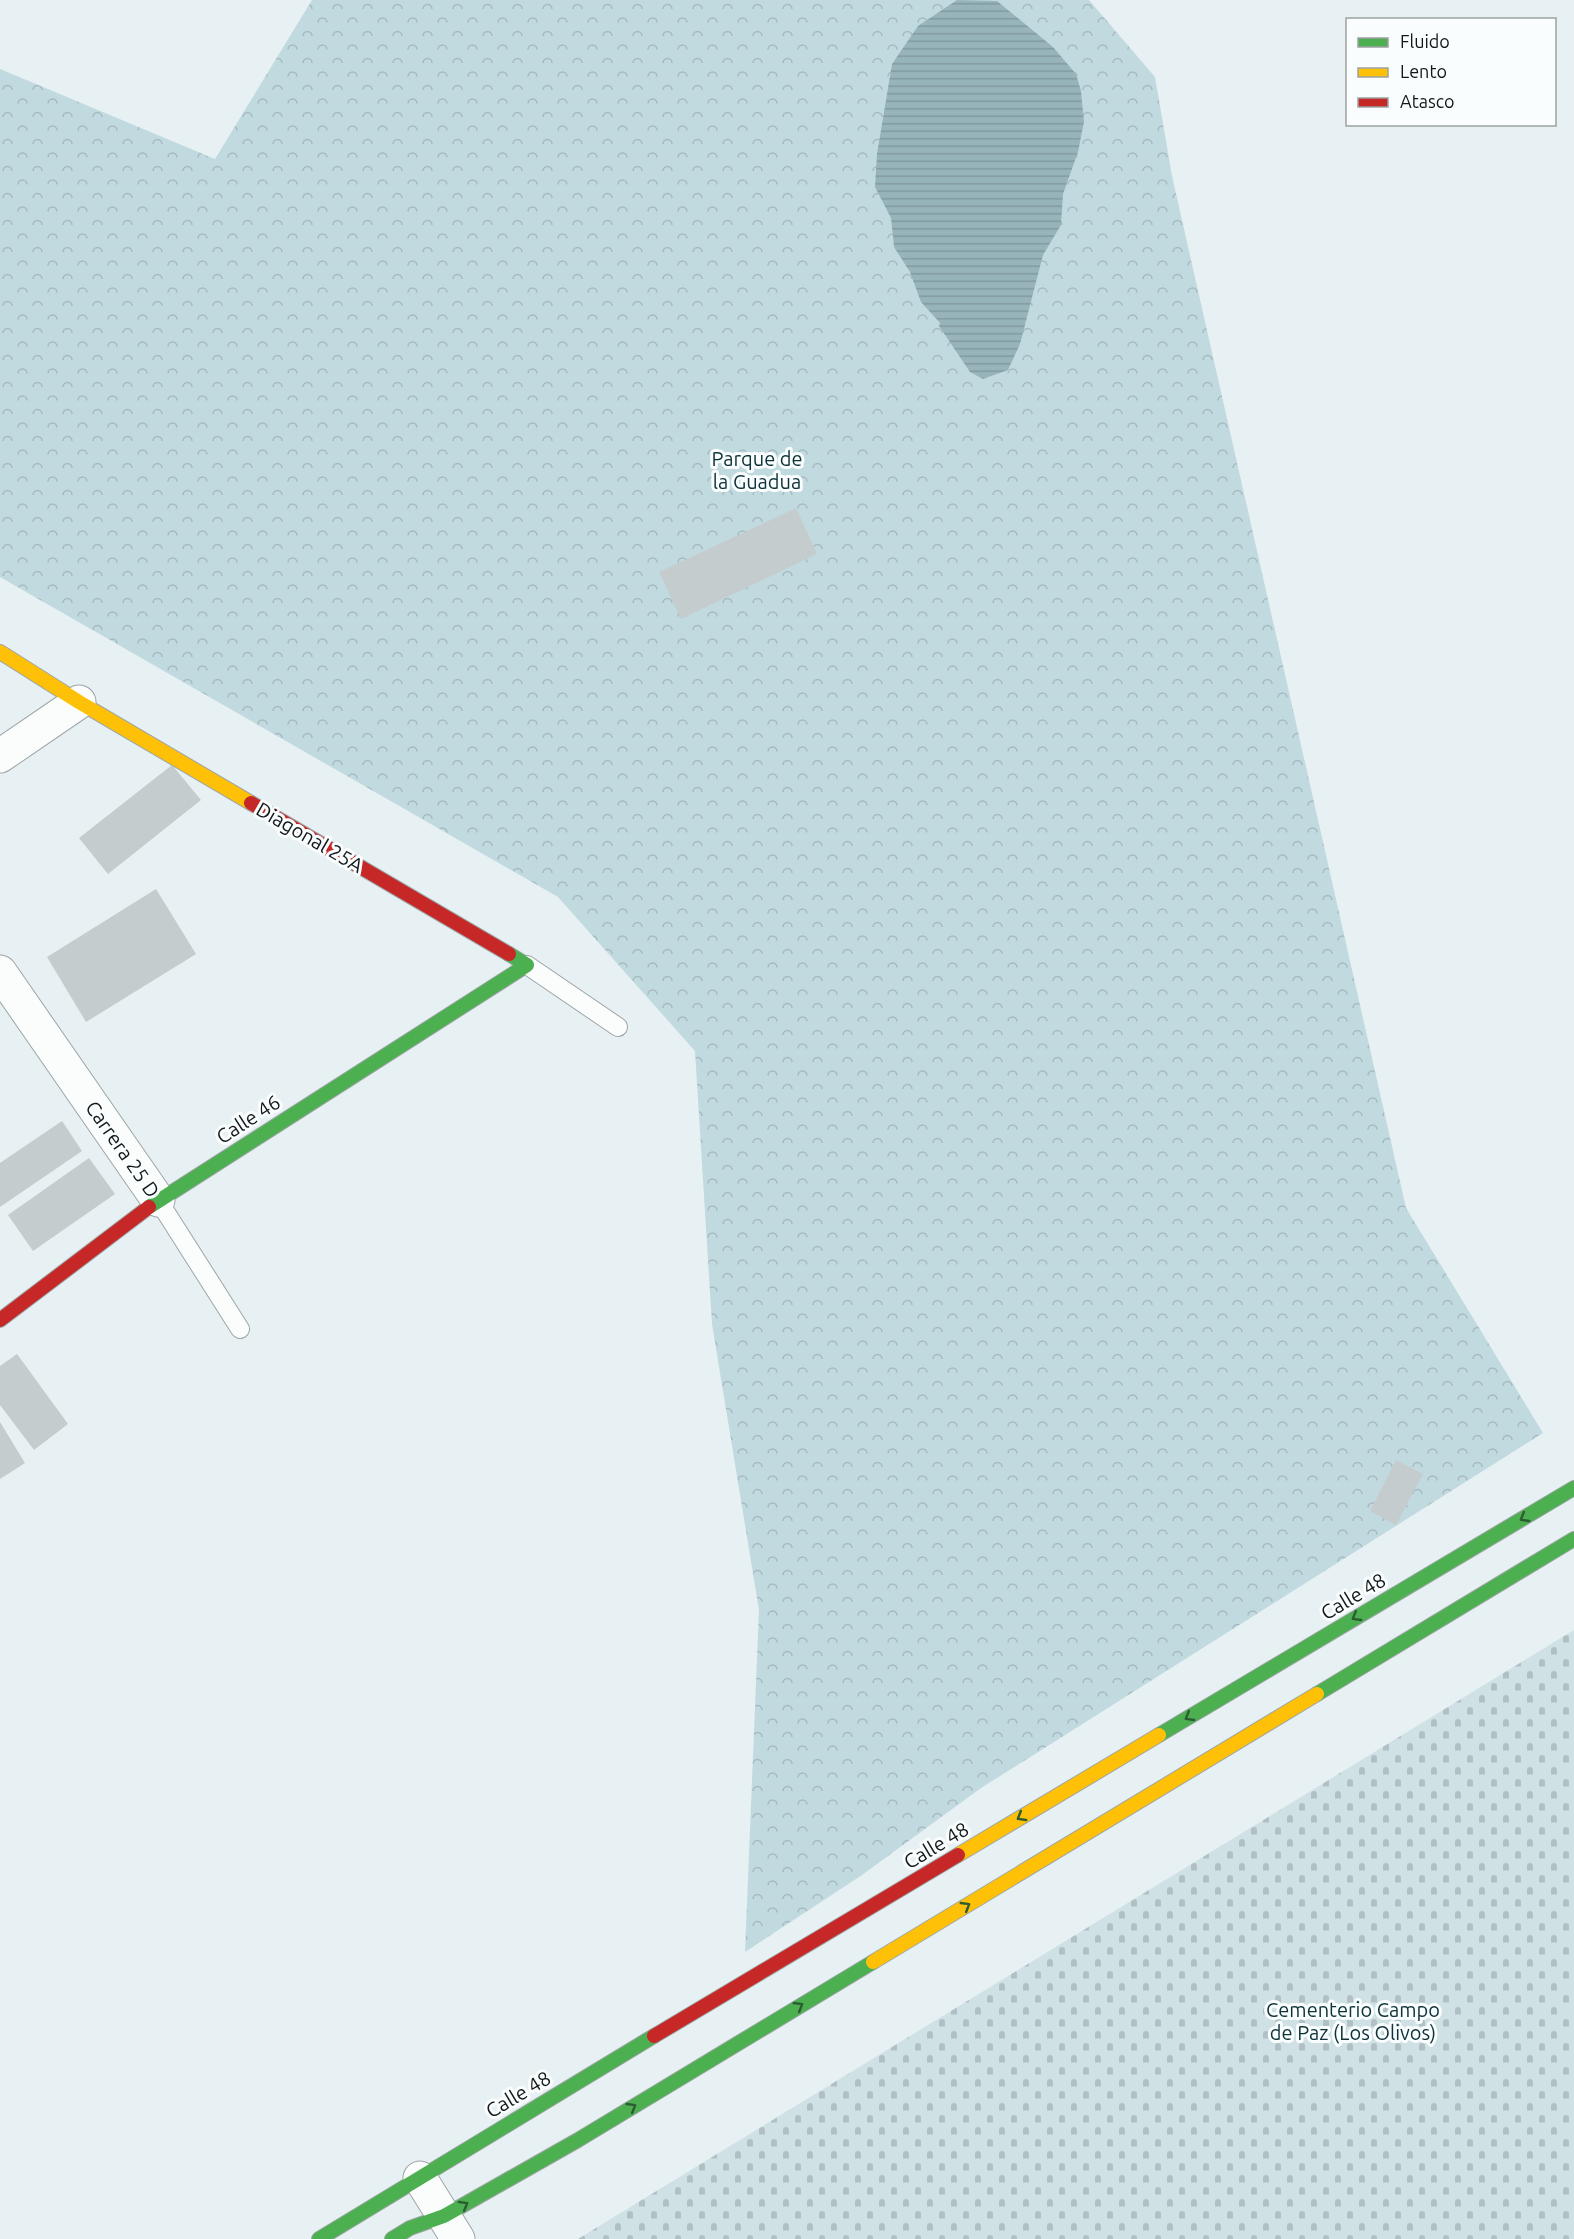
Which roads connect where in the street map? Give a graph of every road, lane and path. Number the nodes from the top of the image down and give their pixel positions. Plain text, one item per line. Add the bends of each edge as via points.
1 (0, 652) edge
2 (79, 702) junction
3 (0, 756) edge
4 (527, 965) junction
5 (0, 972) edge
6 (618, 1027) dead end
7 (158, 1200) junction
8 (0, 1320) edge
9 (240, 1329) dead end
10 (1574, 1488) edge
11 (1574, 1539) edge
12 (420, 2178) junction
13 (382, 2201) junction
14 (451, 2228) edge
15 (406, 2235) edge
16 (319, 2239) edge

1 - 2 main road, Diagonal 25A
2 - 3 street
2 - 4 main road, Diagonal 25A
4 - 6 lane, Diagonal 25A
4 - 7 main road, Calle 46
5 - 7 street, Carrera 25 D
7 - 8 main road, Calle 46
7 - 9 lane, Carrera 25 D
10 -> 12 main road, Calle 48
14 -> 11 main road via 578,2140
12 - 13 main road, Calle 48
12 - 14 street
13 - 15 street
13 - 16 main road, Calle 48
14 - 15 main road

